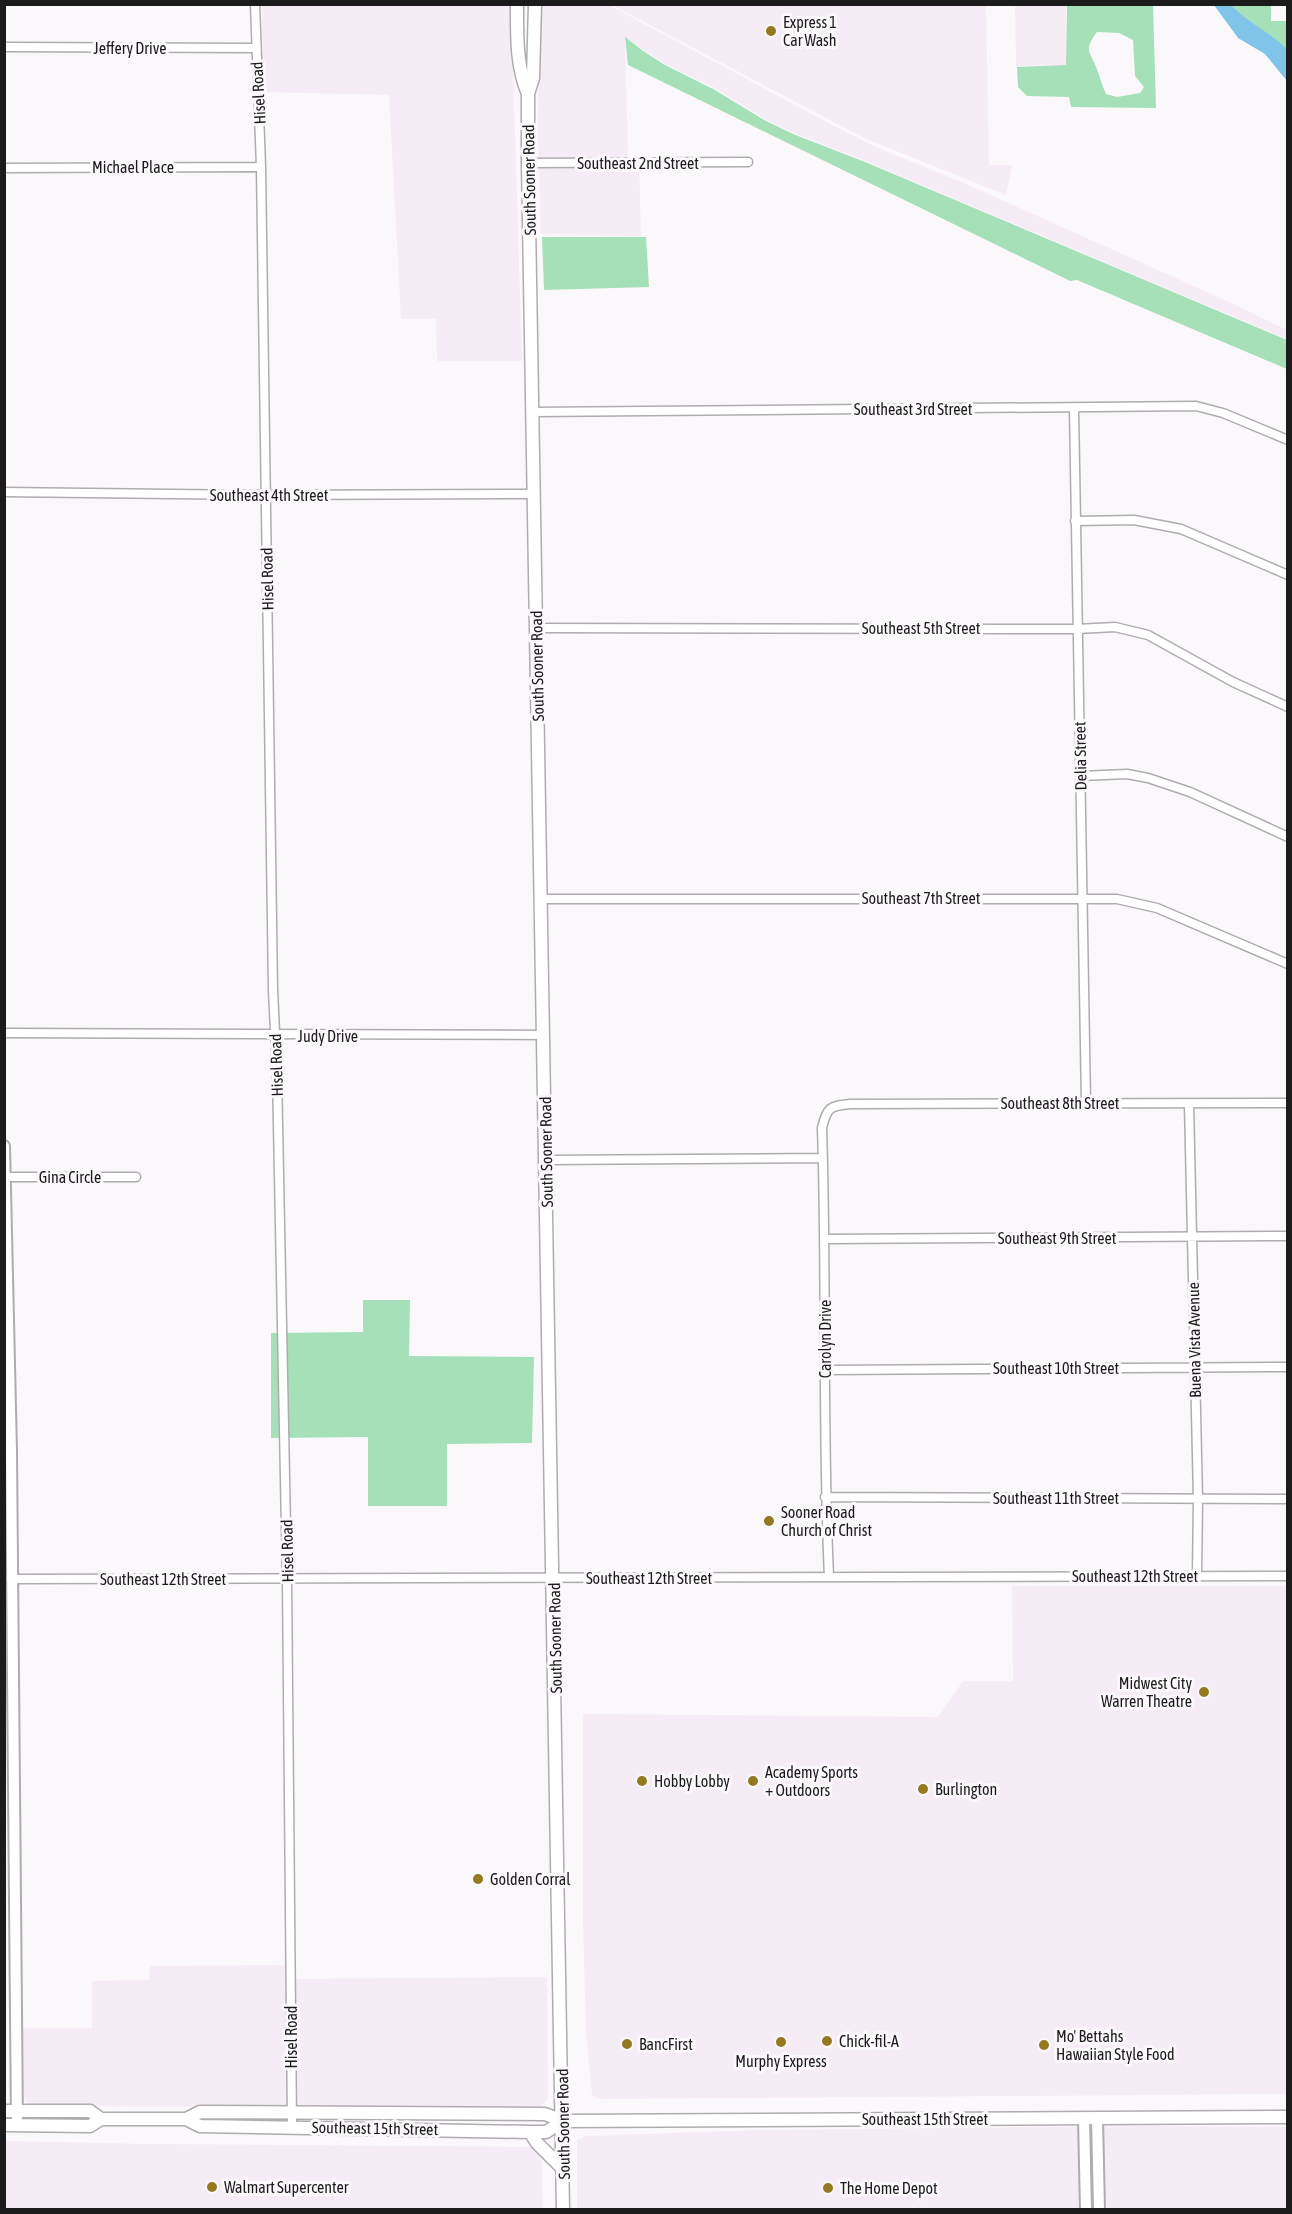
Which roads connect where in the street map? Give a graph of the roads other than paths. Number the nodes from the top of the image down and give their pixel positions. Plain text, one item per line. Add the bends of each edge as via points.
1 (255, 4) edge
2 (517, 4) edge
3 (535, 4) edge
4 (4, 48) edge
5 (255, 48) junction
6 (528, 94) junction
7 (748, 162) dead end
8 (528, 163) junction
9 (261, 166) junction
10 (4, 168) edge
11 (1074, 408) junction
12 (533, 412) junction
13 (1287, 440) edge
14 (4, 492) edge
15 (534, 494) junction
16 (266, 495) junction
17 (1075, 521) junction
18 (1287, 575) edge
19 (536, 628) junction
20 (1077, 628) junction
21 (1287, 707) edge
22 (1081, 776) junction
23 (1287, 837) edge
24 (1082, 898) junction
25 (542, 899) junction
26 (1287, 964) edge
27 (4, 1033) edge
28 (544, 1035) junction
29 (275, 1036) junction
30 (1086, 1103) junction
31 (1287, 1103) edge
32 (1189, 1104) junction
33 (834, 1106) joint
34 (4, 1146) edge
35 (823, 1158) junction
36 (5, 1160) edge
37 (546, 1160) junction
38 (5, 1177) edge
39 (136, 1177) dead end
40 (1287, 1236) edge
41 (1192, 1237) junction
42 (826, 1239) junction
43 (6, 1279) edge
44 (6, 1302) edge
45 (1194, 1367) junction
46 (1287, 1367) edge
47 (825, 1370) junction
48 (8, 1451) edge
49 (825, 1497) junction
50 (1198, 1499) junction
51 (1287, 1499) edge
52 (1197, 1576) junction
53 (1287, 1576) edge
54 (829, 1577) junction
55 (554, 1578) junction
56 (11, 1579) junction
57 (287, 1579) junction
58 (8, 1613) edge
59 (9, 1731) edge
60 (9, 1867) edge
61 (11, 2111) edge
62 (292, 2112) junction
63 (369, 2113) junction
64 (1287, 2117) edge
65 (1090, 2118) junction
66 (101, 2119) junction
67 (186, 2119) junction
68 (563, 2121) junction
69 (11, 2125) edge
70 (292, 2126) junction
71 (369, 2128) junction
72 (530, 2132) junction
73 (563, 2169) junction
74 (563, 2210) edge
75 (1086, 2210) edge
76 (1099, 2210) edge

1 - 5 street, Hisel Road
2 - 6 main road, South Sooner Road via 521,78
3 - 6 main road, South Sooner Road via 533,78
4 - 5 street, Jeffery Drive
5 - 9 street, Hisel Road
6 - 8 main road, South Sooner Road
7 - 8 street, Southeast 2nd Street
8 - 12 main road, South Sooner Road
9 - 10 street, Michael Place
9 - 16 street, Hisel Road
11 - 12 street, Southeast 3rd Street
11 - 13 street, Southeast 3rd Street via 1196,406 1223,412
11 - 17 street, Delia Street
12 - 15 main road, South Sooner Road
14 - 16 street, Southeast 4th Street
15 - 16 street, Southeast 4th Street
15 - 19 main road, South Sooner Road
16 - 29 street, Hisel Road
17 - 18 street via 1134,520 1181,529
17 - 20 street, Delia Street
19 - 20 street, Southeast 5th Street
19 - 25 main road, South Sooner Road
20 - 21 street, Southeast 5th Street via 1115,627 1148,635
20 - 22 street, Delia Street
22 - 23 street via 1127,774 1148,778 1190,792
22 - 24 street, Delia Street
24 - 25 street, Southeast 7th Street
24 - 26 street, Southeast 7th Street via 1117,899 1157,908
24 - 30 street, Delia Street
25 - 28 main road, South Sooner Road
27 - 29 street, Judy Drive
28 - 29 street, Judy Drive
28 - 37 main road, South Sooner Road
29 - 57 street, Hisel Road
30 - 32 street, Southeast 8th Street
30 - 33 street, Southeast 8th Street
31 - 32 street, Southeast 8th Street
32 - 41 street, Buena Vista Avenue
33 - 35 street, Carolyn Drive via 825,1113
34 - 36 street
35 - 37 street
35 - 42 street, Carolyn Drive
36 - 38 street
37 - 55 main road, South Sooner Road
38 - 39 street, Gina Circle
38 - 43 street
40 - 41 street, Southeast 9th Street
41 - 42 street, Southeast 9th Street
41 - 45 street, Buena Vista Avenue
42 - 47 street, Carolyn Drive
43 - 44 street
44 - 48 street
45 - 46 street, Southeast 10th Street
45 - 47 street, Southeast 10th Street
45 - 50 street, Buena Vista Avenue
47 - 49 street, Carolyn Drive
48 - 56 street
49 - 50 street, Southeast 11th Street
49 - 54 street, Carolyn Drive
50 - 51 street, Southeast 11th Street
50 - 52 street, Buena Vista Avenue
52 - 53 street, Southeast 12th Street
52 - 54 street, Southeast 12th Street
54 - 55 street, Southeast 12th Street
55 - 57 street, Southeast 12th Street
55 - 68 main road, South Sooner Road
56 - 57 street, Southeast 12th Street
56 - 58 street
57 - 62 street, Hisel Road
58 - 59 street
59 - 60 street
60 - 61 street
61 - 66 main road, Southeast 15th Street via 90,2111
61 - 69 street
62 - 63 main road, Southeast 15th Street
62 - 67 main road, Southeast 15th Street via 200,2112
62 - 70 street, Hisel Road
63 - 68 main road, Southeast 15th Street via 545,2114
63 - 71 main road
64 - 65 main road, Southeast 15th Street
65 - 68 main road, Southeast 15th Street
65 - 75 street
65 - 76 street
66 - 67 main road, Southeast 15th Street
66 - 69 main road, Southeast 15th Street via 90,2126
67 - 70 main road, Southeast 15th Street via 200,2126
68 - 72 main road, Southeast 15th Street via 546,2132
68 - 73 main road, South Sooner Road
70 - 71 main road, Southeast 15th Street
71 - 72 main road, Southeast 15th Street
72 - 73 main road
73 - 74 main road, South Sooner Road

